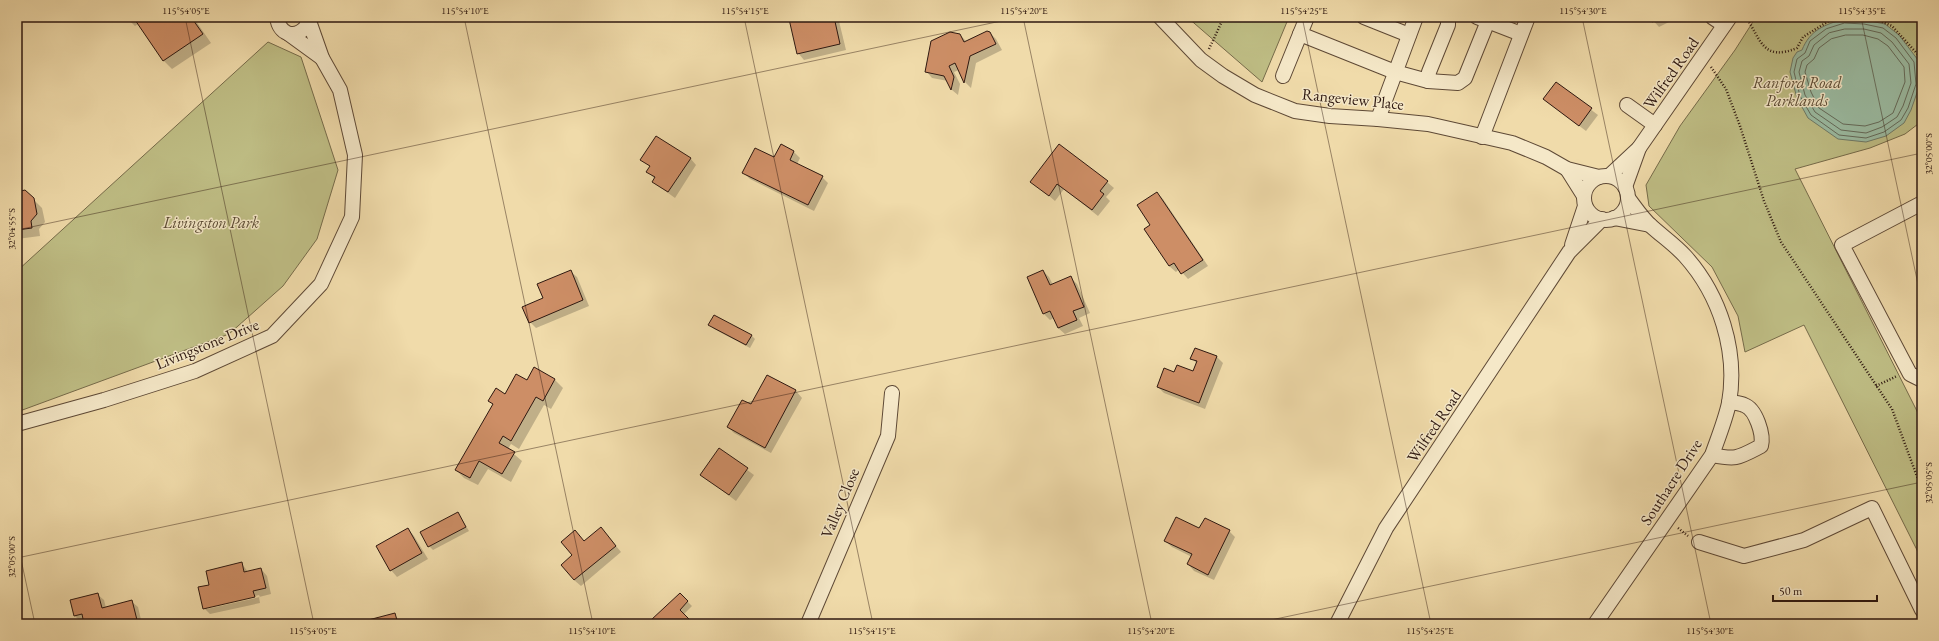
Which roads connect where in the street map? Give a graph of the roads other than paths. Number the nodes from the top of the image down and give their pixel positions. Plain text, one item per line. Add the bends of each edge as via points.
1 (277, 17) edge
2 (1160, 17) edge
3 (1307, 17) edge
4 (1364, 17) edge
5 (1416, 17) edge
6 (1448, 17) edge
7 (1528, 17) edge
8 (1712, 17) edge
9 (309, 19) edge
10 (1483, 19) edge
11 (1727, 21) edge
12 (289, 34) junction
13 (1300, 34) junction
14 (1410, 34) junction
15 (1521, 34) junction
16 (322, 58) junction
17 (1395, 72) junction
18 (1283, 76) dead end
19 (1428, 81) junction
20 (1627, 106) dead end
21 (1378, 119) junction
22 (1655, 125) junction
23 (1482, 137) junction
24 (1639, 148) junction
25 (1567, 169) junction
26 (1604, 176) junction
27 (1627, 192) junction
28 (1584, 201) junction
29 (1922, 203) edge
30 (1608, 219) junction
31 (1650, 225) junction
32 (1569, 252) junction
33 (1922, 380) edge
34 (892, 393) dead end
35 (1729, 402) junction
36 (17, 424) edge
37 (1712, 455) junction
38 (1699, 542) dead end
39 (1922, 610) edge
40 (808, 624) edge
41 (1337, 624) edge
42 (1595, 624) edge

1 - 12 street, Livingstone Drive via 282,31
2 - 21 street, Rangeview Place via 1201,60 1255,95 1295,111
3 - 13 street
4 - 14 street
5 - 14 street
6 - 19 street via 1448,25
7 - 15 street
8 - 11 street
9 - 12 street via 302,32
9 - 16 street, Livingstone Drive
10 - 15 street
10 - 19 street via 1463,82
11 - 22 street, Wilfred Road
12 - 16 street, Livingstone Drive
13 - 17 street
13 - 18 street
14 - 17 street
15 - 23 street
16 - 36 street, Livingstone Drive via 340,90 355,155 352,217 321,284 272,336 195,371
17 - 19 street
17 - 21 street
20 - 22 street
21 - 23 street, Rangeview Place via 1428,124
22 - 24 street, Wilfred Road
23 - 25 street, Rangeview Place via 1530,150
24 - 26 street, Wilfred Road
24 - 27 street, Wilfred Road
25 - 26 street, Rangeview Place
25 - 28 street
26 - 27 street via 1616,178
26 - 28 street, Wilfred Road via 1588,184
27 - 30 street, Wilfred Road via 1624,210
27 - 31 street, Southacre Drive
28 - 30 street via 1595,217
28 - 32 street, Wilfred Road
29 - 33 street via 1842,245 1910,374
30 - 31 street, Southacre Drive
30 - 32 street, Wilfred Road
31 - 35 street, Southacre Drive via 1694,266 1717,306 1725,329 1731,366
32 - 41 street, Wilfred Road via 1386,528
34 - 40 street, Valley Close via 888,436
35 - 37 street, Southacre Drive
35 - 37 street via 1750,409 1762,432 1763,440 1761,446 1740,457 1733,459
37 - 42 street, Southacre Drive
38 - 39 street via 1744,556 1804,540 1872,508

